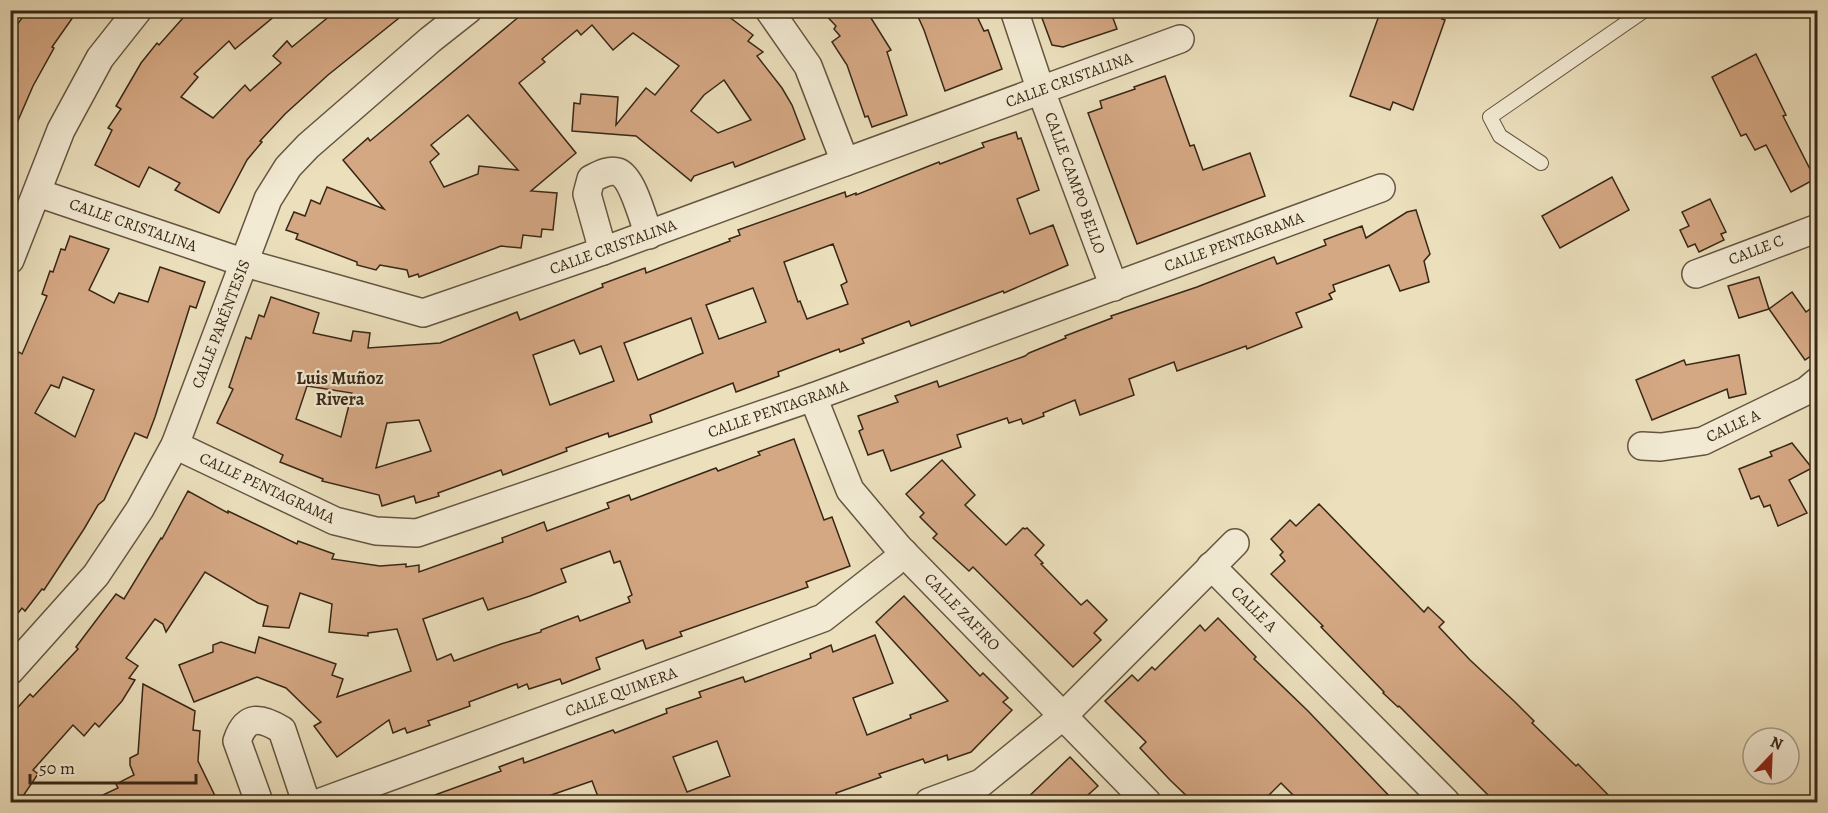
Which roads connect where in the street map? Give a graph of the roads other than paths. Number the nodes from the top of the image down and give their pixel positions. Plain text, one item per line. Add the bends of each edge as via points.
1 (138, 10) edge
2 (468, 10) edge
3 (769, 10) edge
4 (1014, 10) edge
5 (1645, 10) edge
6 (1180, 39) dead end
7 (1041, 91) junction
8 (845, 162) junction
9 (1541, 163) dead end
10 (1381, 188) dead end
11 (38, 193) junction
12 (1818, 228) edge
13 (649, 235) junction
14 (603, 251) junction
15 (10, 260) edge
16 (245, 263) junction
17 (1696, 274) dead end
18 (1114, 287) junction
19 (1818, 381) edge
20 (813, 397) junction
21 (175, 445) junction
22 (1642, 446) dead end
23 (1235, 543) dead end
24 (904, 553) junction
25 (1211, 566) junction
26 (10, 671) edge
27 (1063, 716) junction
28 (259, 802) edge
29 (306, 802) edge
30 (321, 802) edge
31 (929, 802) edge
32 (1147, 802) edge
33 (1446, 802) edge

1 - 11 street via 100,58 62,130
2 - 16 street, CALLE PARÉNTESIS via 288,167 268,199
3 - 8 street via 808,66
4 - 7 street, CALLE CAMPO BELLO
5 - 9 lane via 1490,117 1500,136
6 - 7 street, CALLE CRISTALINA
7 - 8 street, CALLE CRISTALINA
7 - 18 street, CALLE CAMPO BELLO
8 - 13 street, CALLE CRISTALINA
10 - 18 street, CALLE PENTAGRAMA
11 - 15 street
11 - 16 street, CALLE CRISTALINA
12 - 17 street, CALLE C
13 - 14 street, CALLE CRISTALINA
13 - 14 street via 628,178 617,171 605,172 591,179 587,194
14 - 16 street, CALLE CRISTALINA via 423,313
16 - 21 street, CALLE PARÉNTESIS
18 - 20 street, CALLE PENTAGRAMA
19 - 22 street, CALLE A via 1806,391 1703,441
20 - 21 street, CALLE PENTAGRAMA via 417,533 376,531 335,521
20 - 24 street, CALLE ZAFIRO via 850,490
21 - 26 street, CALLE PARÉNTESIS via 140,509 96,575
23 - 25 street
24 - 27 street, CALLE ZAFIRO
24 - 30 street, CALLE QUIMERA via 823,618
25 - 27 street
25 - 33 street, CALLE A
27 - 31 street via 981,783
27 - 32 street, CALLE ZAFIRO
28 - 29 street via 237,741 246,725 257,720 282,730

